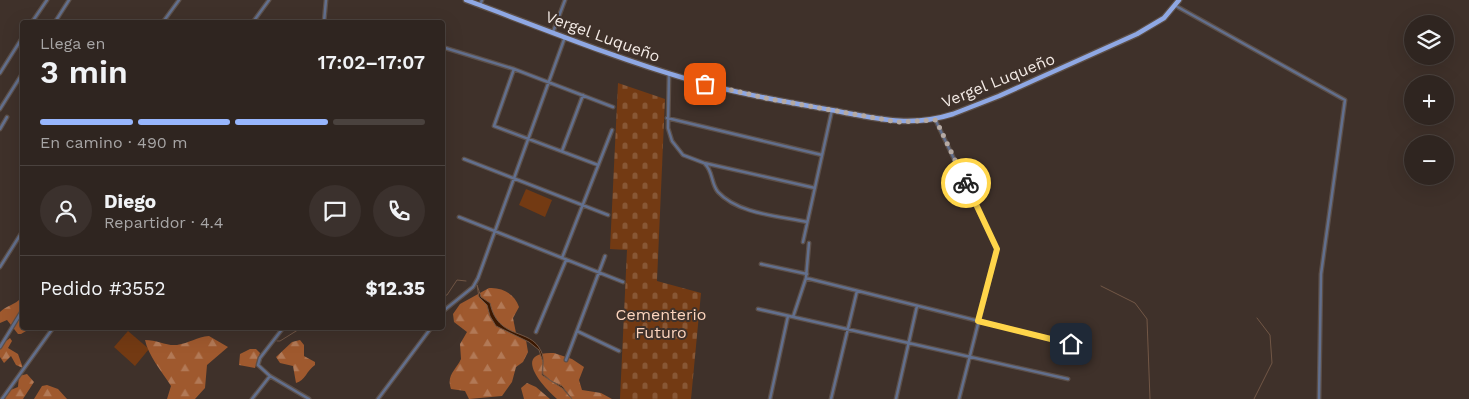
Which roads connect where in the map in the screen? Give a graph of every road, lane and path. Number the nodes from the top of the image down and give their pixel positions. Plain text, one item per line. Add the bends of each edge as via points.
1 (47, 0) edge
2 (69, 0) edge
3 (179, 0) edge
4 (269, 0) edge
5 (326, 0) edge
6 (466, 0) edge
7 (565, 0) edge
8 (1179, 0) edge
9 (481, 2) edge
10 (1176, 6) junction
11 (33, 20) edge
12 (56, 20) edge
13 (164, 20) edge
14 (254, 20) edge
15 (324, 20) edge
16 (554, 32) junction
17 (565, 36) junction
18 (20, 41) edge
19 (445, 48) edge
20 (514, 69) junction
21 (0, 73) edge
22 (669, 73) junction
23 (20, 77) edge
24 (548, 82) junction
25 (583, 95) junction
26 (612, 107) dead end
27 (0, 109) edge
28 (832, 110) junction
29 (7, 117) dead end
30 (667, 118) junction
31 (936, 120) junction
32 (0, 129) edge
33 (612, 130) dead end
34 (528, 139) junction
35 (562, 151) junction
36 (822, 155) junction
37 (464, 159) dead end
38 (704, 163) junction
39 (598, 165) junction
40 (514, 179) junction
41 (814, 188) junction
42 (583, 206) junction
43 (608, 216) dead end
44 (459, 217) dead end
45 (807, 222) junction
46 (495, 231) junction
47 (20, 235) edge
48 (803, 242) dead end
49 (809, 243) dead end
50 (605, 256) dead end
51 (562, 258) junction
52 (566, 260) junction
53 (761, 264) dead end
54 (0, 267) edge
55 (599, 273) junction
56 (807, 274) junction
57 (806, 278) junction
58 (623, 282) dead end
59 (857, 291) junction
60 (917, 306) junction
61 (445, 309) edge
62 (758, 309) dead end
63 (20, 314) edge
64 (788, 316) junction
65 (794, 317) junction
66 (978, 321) junction
67 (848, 329) junction
68 (52, 330) edge
69 (282, 330) edge
70 (430, 330) edge
71 (577, 331) junction
72 (536, 332) dead end
73 (909, 343) junction
74 (1071, 344) dead end
75 (0, 347) edge
76 (619, 351) dead end
77 (970, 357) junction
78 (566, 360) dead end
79 (270, 376) junction
80 (1068, 379) dead end
81 (0, 395) edge
82 (3, 398) edge
83 (252, 399) edge
84 (309, 399) edge
85 (378, 399) edge
86 (770, 399) edge
87 (831, 399) edge
88 (896, 399) edge
89 (959, 399) edge
90 (1319, 399) edge

1 - 11 street
2 - 12 street
3 - 13 street
4 - 14 street
5 - 15 street
6 - 9 main road, Vergel Luqueño
7 - 16 street
8 - 10 main road, Vergel Luqueño
9 - 16 main road, Vergel Luqueño
10 - 31 main road, Vergel Luqueño via 1164,18 1137,34
10 - 90 street via 1345,100 1321,274
16 - 17 main road, Vergel Luqueño
17 - 22 main road, Vergel Luqueño
17 - 24 street
18 - 21 street
19 - 20 street
20 - 24 street
20 - 34 street via 494,126
22 - 28 main road, Vergel Luqueño via 732,91
22 - 30 street
23 - 27 street
24 - 25 street
24 - 34 street
25 - 26 street
25 - 35 street
28 - 31 main road, Vergel Luqueño via 898,122
28 - 36 street
29 - 32 street
30 - 36 street
30 - 38 street via 670,137 680,152
31 - 66 street via 997,249
33 - 39 street
34 - 35 street
34 - 40 street
35 - 39 street
36 - 41 street
37 - 40 street
38 - 41 street
38 - 45 street via 710,170 715,188 736,206
39 - 42 street
40 - 42 street
40 - 46 street
41 - 45 street
42 - 43 street
42 - 51 street
44 - 46 street
45 - 48 street
46 - 51 street
46 - 61 street via 476,283
47 - 54 street
49 - 56 street
50 - 55 street
51 - 52 street
52 - 55 street
52 - 72 street
53 - 56 street
55 - 58 street
55 - 71 street
56 - 57 street
57 - 59 street
57 - 65 street
59 - 60 street
59 - 67 street
60 - 66 street
60 - 73 street
62 - 64 street
63 - 75 street
64 - 65 street
64 - 86 street
65 - 67 street
66 - 74 street
66 - 77 street
67 - 73 street
67 - 87 street
68 - 82 street
69 - 79 street via 258,363 260,369
70 - 85 street
71 - 76 street
71 - 78 street
73 - 77 street
73 - 88 street
77 - 80 street
77 - 89 street
79 - 83 street
79 - 84 street
81 - 82 street

